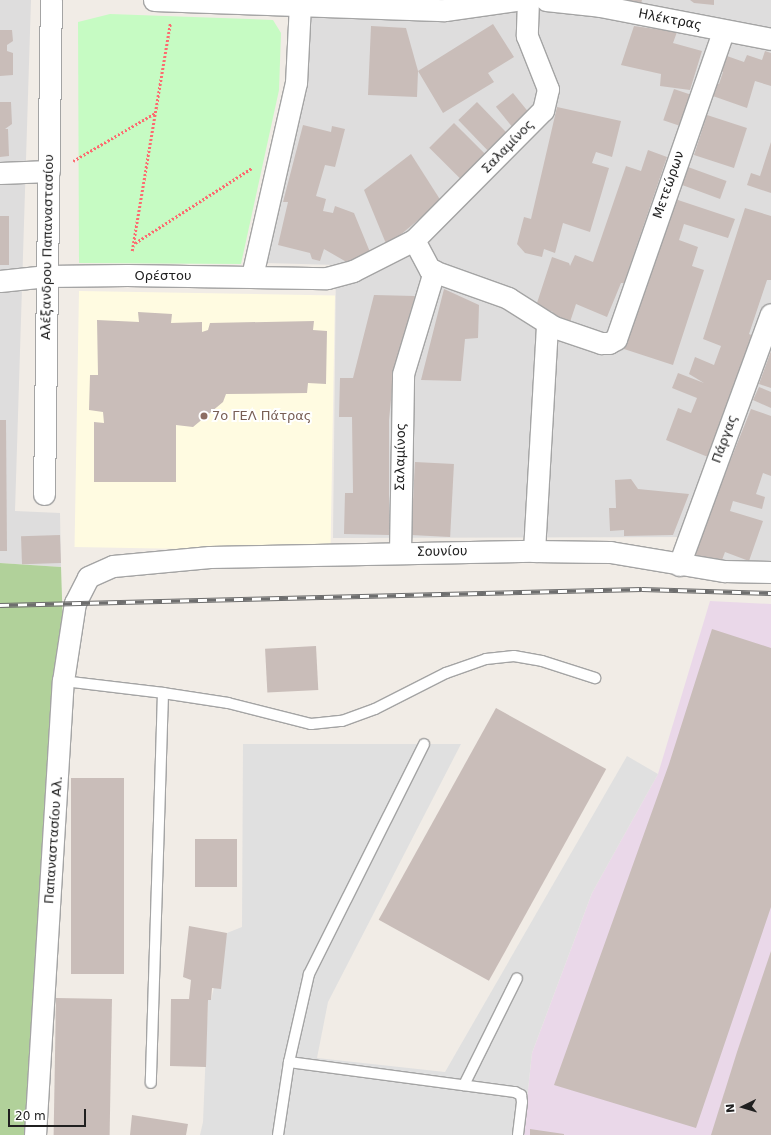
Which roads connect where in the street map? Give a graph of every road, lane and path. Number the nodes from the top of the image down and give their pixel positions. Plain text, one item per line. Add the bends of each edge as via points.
1 (51, 0) edge
2 (515, 0) edge
3 (528, 0) edge
4 (546, 0) edge
5 (164, 1) edge
6 (300, 5) junction
7 (723, 31) junction
8 (771, 39) edge
9 (156, 113) junction
10 (283, 148) junction
11 (49, 171) junction
12 (0, 173) edge
13 (414, 240) junction
14 (134, 243) junction
15 (432, 270) junction
16 (127, 275) junction
17 (48, 276) junction
18 (252, 276) junction
19 (327, 278) joint
20 (0, 281) edge
21 (771, 314) edge
22 (547, 322) junction
23 (44, 494) dead end
24 (534, 551) junction
25 (400, 552) junction
26 (679, 564) junction
27 (113, 566) joint
28 (771, 572) edge
29 (595, 678) dead end
30 (63, 681) junction
31 (163, 693) junction
32 (424, 744) dead end
33 (517, 978) dead end
34 (289, 1062) junction
35 (151, 1083) dead end
36 (464, 1085) junction
37 (35, 1135) edge
38 (278, 1135) edge
39 (518, 1135) edge

1 - 11 street, Αλέξανδρου Παπαναστασίου
2 - 6 street via 445,10
3 - 13 street, Σαλαμίνος via 526,36 548,89 543,110
4 - 7 street, Ηλέκτρας via 600,6
5 - 6 street
5 - 9 path
6 - 10 street via 296,83
7 - 8 street, Ηλέκτρας
7 - 22 street, Μετεώρων via 616,339 605,344 588,340
9 - 11 path via 79,159
9 - 14 path
10 - 14 path
10 - 18 street
11 - 12 street
11 - 17 street, Αλέξανδρου Παπαναστασίου
13 - 15 street
13 - 19 street, Σαλαμίνος via 353,271
14 - 16 path
15 - 22 street via 517,302
15 - 25 street, Σαλαμίνος via 402,374
16 - 17 street, Ορέστου
16 - 18 street, Ορέστου
17 - 20 street, Ορέστου
17 - 23 street, Αλέξανδρου Παπαναστασίου
18 - 19 street, Ορέστου
21 - 26 street, Πάργας
22 - 24 street
24 - 25 street, Σουνίου
24 - 26 street, Σουνίου via 610,552
25 - 27 street, Σουνίου via 210,557
26 - 28 street, Σουνίου
27 - 30 street, Παπαναστασίου Αλ. via 88,577 78,592 67,644
29 - 31 lane via 542,660 514,656 486,659 446,673 375,709 342,721 311,724 228,703
30 - 31 lane
30 - 37 street, Παπαναστασίου Αλ.
31 - 35 lane
32 - 34 lane via 309,974
33 - 36 lane
34 - 36 lane
34 - 38 lane
36 - 39 lane via 521,1095

